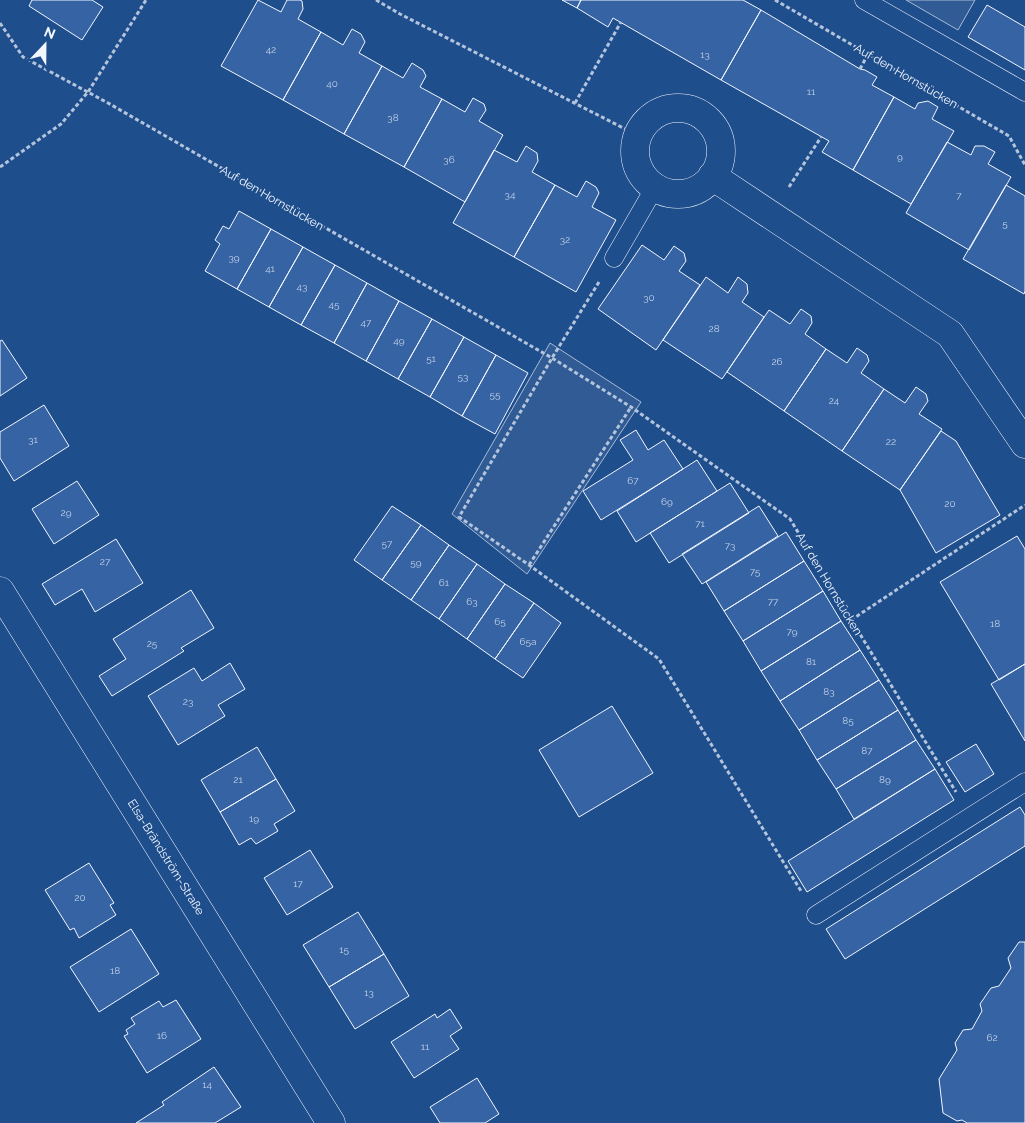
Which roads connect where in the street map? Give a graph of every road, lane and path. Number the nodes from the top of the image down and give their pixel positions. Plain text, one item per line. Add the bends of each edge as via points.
1 (146, 0) edge
2 (376, 0) edge
3 (775, 0) edge
4 (864, 0) edge
5 (621, 22) dead end
6 (0, 23) edge
7 (868, 54) junction
8 (860, 69) dead end
9 (88, 92) junction
10 (1025, 92) edge
11 (575, 103) junction
12 (637, 135) junction
13 (822, 137) dead end
14 (1025, 165) edge
15 (0, 167) edge
16 (712, 176) junction
17 (655, 188) junction
18 (771, 215) junction
19 (614, 258) joint
20 (552, 358) junction
21 (630, 407) junction
22 (1025, 444) edge
23 (1025, 505) edge
24 (529, 565) junction
25 (0, 591) edge
26 (851, 620) junction
27 (1025, 782) edge
28 (970, 816) junction
29 (816, 915) joint
30 (331, 1123) edge

1 - 9 path
2 - 11 path
3 - 7 path, Auf den Hornstücken
4 - 10 lane
5 - 11 path
6 - 9 path, Auf den Hornstücken via 23,57
7 - 8 path
7 - 14 path, Auf den Hornstücken via 1009,136
9 - 15 path via 61,124
9 - 20 path, Auf den Hornstücken
11 - 12 path
12 - 16 street via 645,122 670,108 685,108 699,113 710,122 721,149 719,163
12 - 17 street via 634,150 637,165
13 - 18 path
16 - 17 street via 703,185 680,194
16 - 18 street
17 - 19 lane
18 - 22 street via 950,334
19 - 20 path
20 - 21 path, Auf den Hornstücken
20 - 24 path via 458,517
21 - 24 path
21 - 26 path, Auf den Hornstücken via 790,519
23 - 26 path
24 - 29 path via 659,659
25 - 30 street, Elsa-Brändström-Straße
26 - 28 path, Auf den Hornstücken
27 - 28 lane
28 - 29 lane

